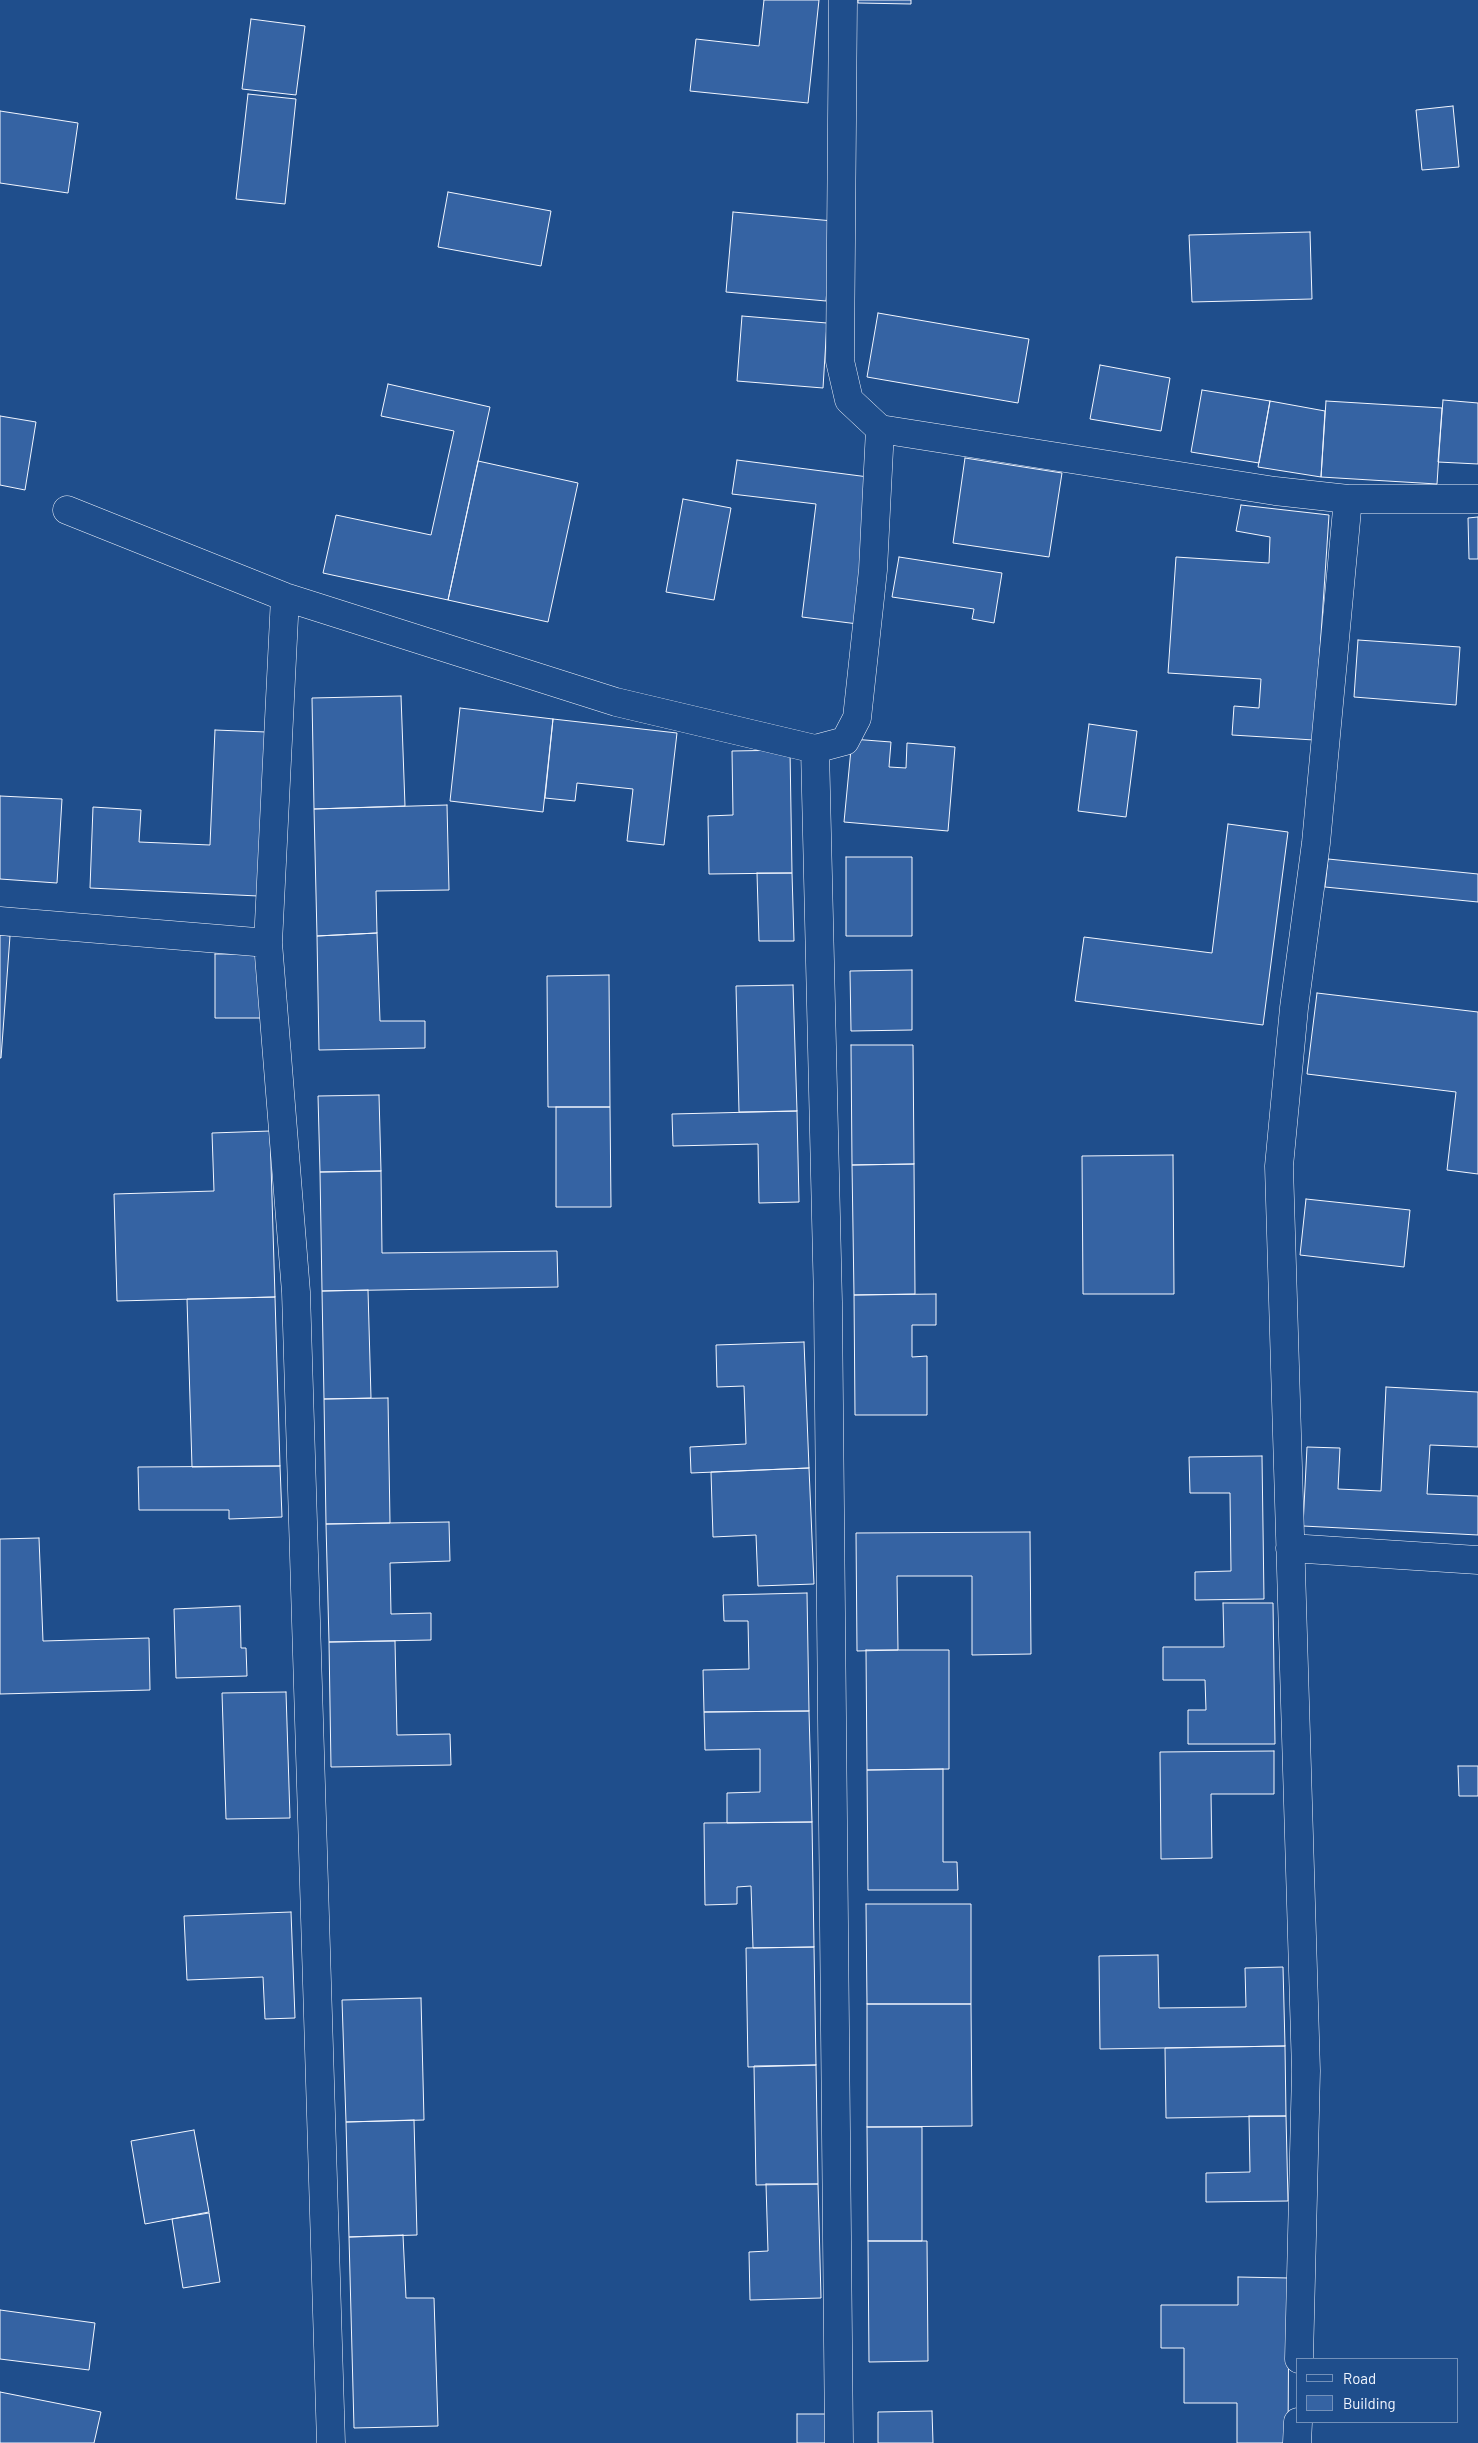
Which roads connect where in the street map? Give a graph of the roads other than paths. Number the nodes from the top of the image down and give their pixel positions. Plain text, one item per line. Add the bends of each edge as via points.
1 (843, 0) edge
2 (880, 429) junction
3 (1348, 499) junction
4 (1478, 499) edge
5 (67, 510) dead end
6 (284, 597) junction
7 (815, 749) junction
8 (0, 920) edge
9 (268, 942) junction
10 (1290, 1548) junction
11 (1478, 1560) edge
12 (1299, 2358) edge
13 (1298, 2423) edge
14 (331, 2443) edge
15 (839, 2443) edge
16 (1297, 2443) edge

1 - 2 street via 840,361 848,400
2 - 3 street via 1275,491
2 - 7 street via 873,570 857,718 845,742
3 - 4 street
3 - 10 street via 1316,843 1294,1008 1279,1166
5 - 6 street
6 - 7 street via 616,702
6 - 9 street
7 - 15 street via 828,1302
8 - 9 street
9 - 14 street via 296,1292
10 - 11 street
10 - 12 street via 1306,2071
13 - 16 street

